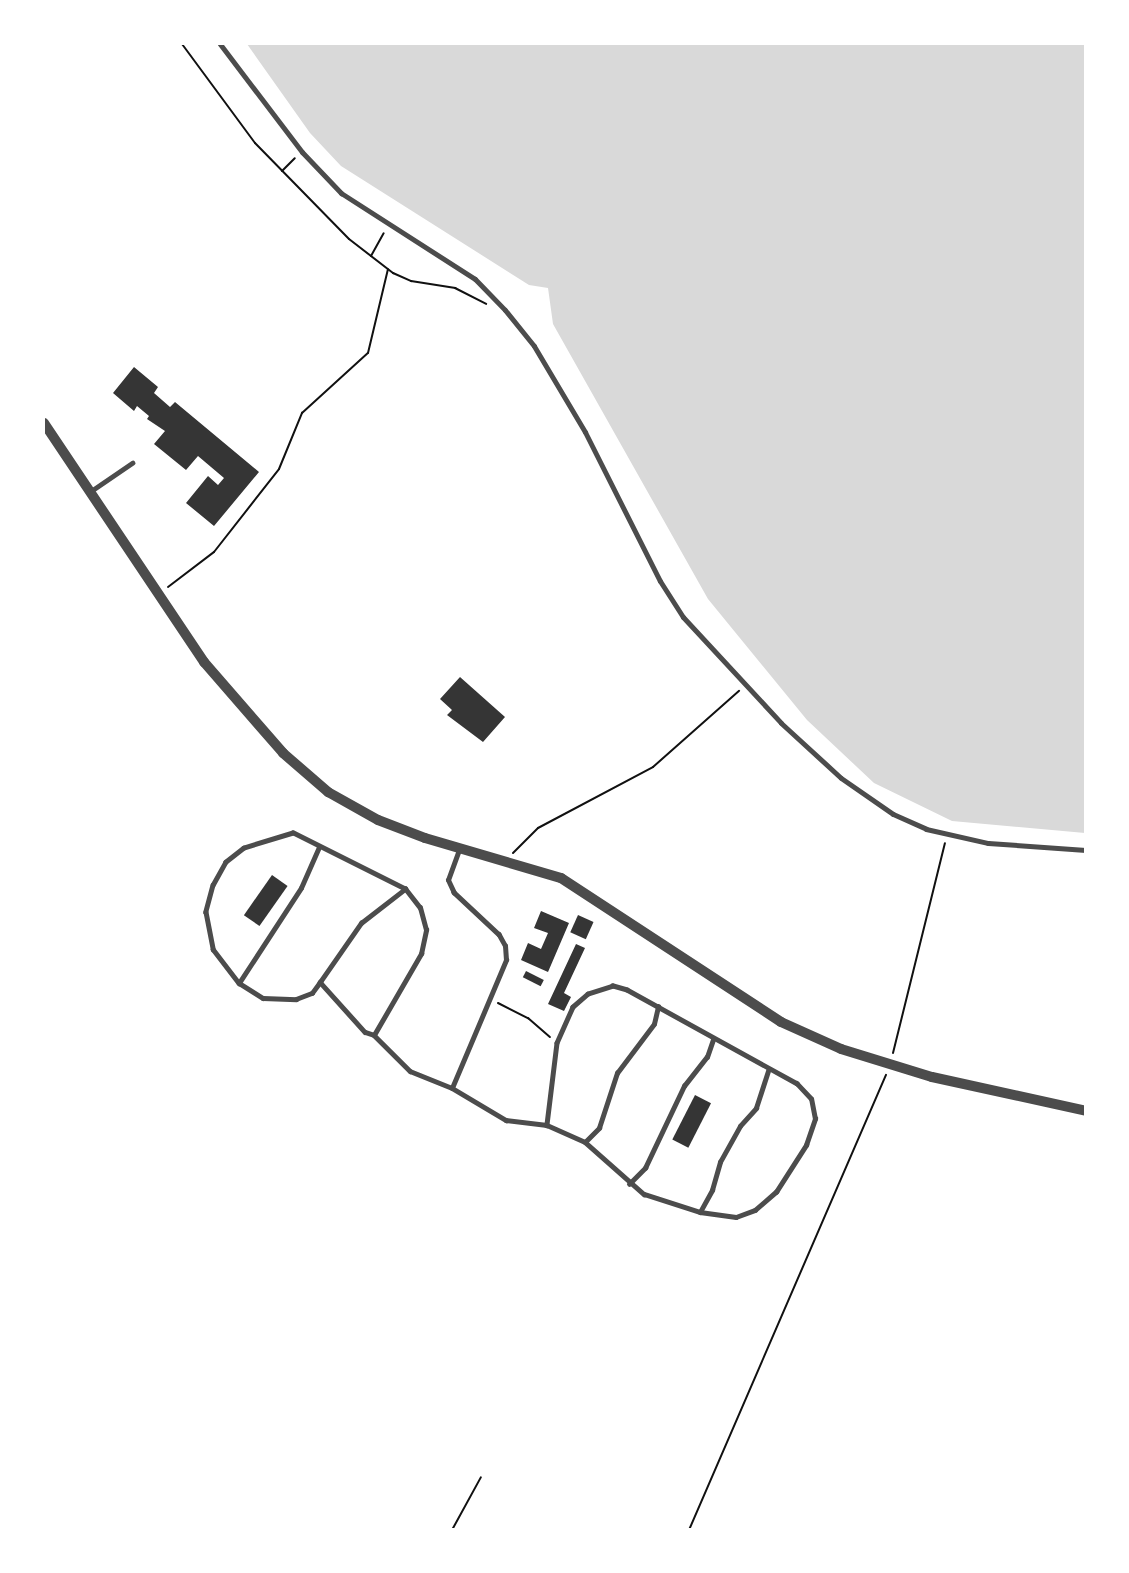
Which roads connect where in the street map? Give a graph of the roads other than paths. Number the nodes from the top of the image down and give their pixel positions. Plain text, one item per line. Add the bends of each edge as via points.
1 (220, 44) edge
2 (44, 423) edge
3 (132, 463) dead end
4 (88, 493) junction
5 (319, 847) junction
6 (459, 849) junction
7 (1086, 850) edge
8 (405, 889) junction
9 (320, 982) junction
10 (239, 983) junction
11 (658, 1006) junction
12 (374, 1035) junction
13 (713, 1040) junction
14 (768, 1071) junction
15 (452, 1088) junction
16 (1086, 1111) edge
17 (547, 1125) junction
18 (585, 1142) junction
19 (629, 1184) junction
20 (700, 1212) junction

1 - 7 street via 302,152 341,193 475,279 506,310 534,346 585,432 666,590 706,645 841,778 893,814 926,829 988,843
2 - 4 street
3 - 4 lane
4 - 6 street via 204,662 283,753 328,792 378,820
5 - 8 lane
5 - 10 lane via 301,888
5 - 10 lane via 294,833 244,848 226,862 213,885 206,912 213,949
6 - 15 lane via 448,880 454,893 499,935 506,960
6 - 16 street via 561,878 781,1022 841,1049 890,1066
8 - 9 lane via 362,923
8 - 12 lane via 420,908 426,930 421,954
9 - 10 lane via 312,993 296,999 263,998
9 - 12 lane via 365,1032
11 - 13 lane
11 - 17 lane via 627,990 600,988 573,1007 557,1043
11 - 18 lane via 654,1024 617,1073 599,1128
12 - 15 lane via 410,1071
13 - 14 lane
13 - 19 lane via 707,1057 684,1086 645,1168
14 - 20 lane via 756,1108 740,1126 720,1162
14 - 20 lane via 797,1084 811,1099 815,1119 806,1145 776,1192 755,1210 736,1216
15 - 17 lane via 506,1120
17 - 18 lane
18 - 19 lane
19 - 20 lane via 644,1194

